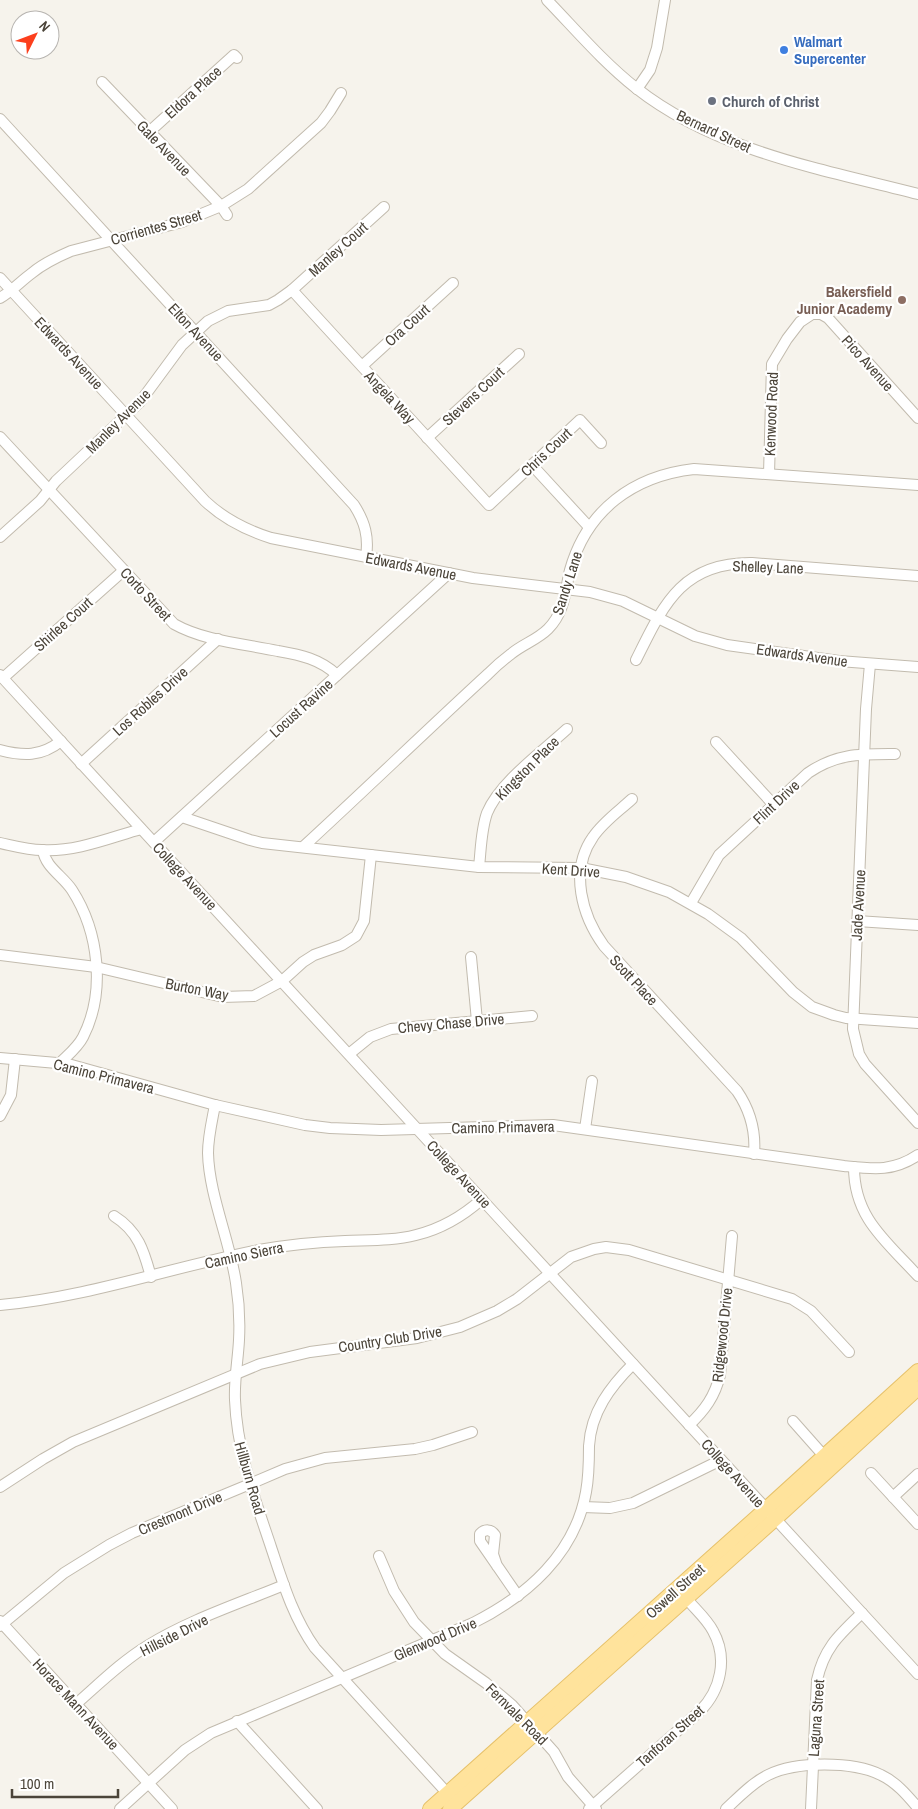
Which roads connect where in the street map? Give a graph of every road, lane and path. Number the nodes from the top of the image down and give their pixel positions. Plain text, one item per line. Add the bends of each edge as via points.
1 (547, 0) edge
2 (665, 0) edge
3 (237, 58) dead end
4 (102, 82) dead end
5 (637, 89) junction
6 (341, 93) dead end
7 (0, 119) edge
8 (149, 132) junction
9 (918, 194) edge
10 (384, 207) dead end
11 (224, 210) junction
12 (112, 241) junction
13 (0, 278) edge
14 (453, 283) dead end
15 (292, 290) junction
16 (12, 291) junction
17 (0, 298) edge
18 (817, 314) joint
19 (195, 332) junction
20 (518, 354) dead end
21 (362, 366) junction
22 (126, 416) junction
23 (918, 418) edge
24 (0, 437) edge
25 (427, 438) junction
26 (601, 443) dead end
27 (532, 465) junction
28 (769, 474) junction
29 (918, 485) edge
30 (49, 490) junction
31 (489, 504) joint
32 (589, 527) junction
33 (0, 537) edge
34 (366, 557) junction
35 (123, 571) junction
36 (449, 574) junction
37 (918, 576) edge
38 (567, 589) junction
39 (657, 618) junction
40 (218, 639) junction
41 (636, 660) dead end
42 (870, 664) junction
43 (918, 667) edge
44 (337, 675) junction
45 (2, 677) edge
46 (567, 729) dead end
47 (61, 742) junction
48 (716, 742) dead end
49 (0, 750) edge
50 (864, 754) junction
51 (895, 754) dead end
52 (81, 764) junction
53 (632, 799) dead end
54 (774, 804) junction
55 (182, 817) junction
56 (141, 828) junction
57 (154, 842) junction
58 (0, 843) edge
59 (303, 847) junction
60 (43, 850) junction
61 (371, 855) junction
62 (478, 867) junction
63 (581, 868) junction
64 (691, 903) junction
65 (857, 921) junction
66 (918, 925) edge
67 (0, 955) edge
68 (471, 957) dead end
69 (96, 967) junction
70 (282, 981) junction
71 (532, 1016) dead end
72 (852, 1018) junction
73 (477, 1021) junction
74 (918, 1023) edge
75 (349, 1054) junction
76 (0, 1058) edge
77 (15, 1059) junction
78 (60, 1063) junction
79 (592, 1081) dead end
80 (215, 1105) junction
81 (0, 1116) edge
82 (918, 1123) edge
83 (418, 1129) junction
84 (585, 1129) junction
85 (754, 1154) junction
86 (918, 1155) edge
87 (854, 1167) junction
88 (482, 1200) junction
89 (114, 1216) dead end
90 (732, 1236) dead end
91 (231, 1256) junction
92 (550, 1274) junction
93 (918, 1276) edge
94 (151, 1277) junction
95 (727, 1279) junction
96 (0, 1305) edge
97 (849, 1352) dead end
98 (634, 1364) junction
99 (918, 1371) edge
100 (236, 1374) junction
101 (918, 1388) edge
102 (793, 1421) dead end
103 (690, 1425) junction
104 (472, 1432) dead end
105 (824, 1456) junction
106 (721, 1460) junction
107 (871, 1473) dead end
108 (918, 1474) edge
109 (250, 1484) junction
110 (0, 1487) edge
111 (893, 1497) junction
112 (583, 1506) junction
113 (771, 1514) junction
114 (918, 1524) edge
115 (378, 1556) dead end
116 (497, 1566) dead end
117 (284, 1585) junction
118 (518, 1596) junction
119 (686, 1598) junction
120 (862, 1613) junction
121 (1, 1624) edge
122 (431, 1641) junction
123 (918, 1674) edge
124 (342, 1678) junction
125 (76, 1704) junction
126 (237, 1721) junction
127 (532, 1727) junction
128 (813, 1765) junction
129 (149, 1784) junction
130 (448, 1794) junction
131 (593, 1808) edge
132 (918, 1808) edge
133 (120, 1809) edge
134 (172, 1809) edge
135 (317, 1809) edge
136 (430, 1809) edge
137 (450, 1809) edge
138 (726, 1809) edge
139 (811, 1809) edge

1 - 5 street, Bernard Street via 591,48
2 - 5 street via 661,31 650,70
3 - 8 street, Eldora Place via 234,55
4 - 8 street, Gale Avenue
5 - 9 street, Bernard Street via 684,119 738,144
6 - 11 street, Corrientes Street via 321,123
7 - 12 street, Elton Avenue
8 - 11 street, Gale Avenue
10 - 15 street, Manley Court
11 - 12 street, Corrientes Street
12 - 16 street, Corrientes Street via 56,257
12 - 19 street, Elton Avenue
13 - 16 street, Edwards Avenue
14 - 21 street, Ora Court
15 - 19 street, Manley Avenue via 257,308 217,315
15 - 21 street, Angela Way
16 - 17 street, Corrientes Street
16 - 22 street, Edwards Avenue
18 - 23 street, Pico Avenue via 828,318
18 - 28 street, Kenwood Road via 807,317 792,332 772,364
19 - 22 street, Manley Avenue
19 - 34 street, Elton Avenue via 354,505 367,536
20 - 25 street, Stevens Court
21 - 25 street, Angela Way
22 - 30 street, Manley Avenue
22 - 34 street, Edwards Avenue via 205,501 226,518 271,538
24 - 30 street, Corto Street
25 - 31 street, Angela Way
26 - 27 street, Chris Court via 580,420
27 - 31 street, Chris Court
27 - 32 street
28 - 29 street, Sandy Lane
28 - 32 street, Sandy Lane via 694,469 661,475 622,494
30 - 33 street, Manley Avenue
30 - 35 street, Corto Street
32 - 38 street, Sandy Lane via 573,561
34 - 36 street, Edwards Avenue
35 - 40 street, Corto Street via 174,624 195,634
35 - 45 street, Shirlee Court
36 - 38 street, Edwards Avenue
36 - 44 street, Locust Ravine
37 - 39 street, Shelley Lane via 728,565 704,572 682,586
38 - 39 street, Edwards Avenue via 623,601
38 - 59 street, Sandy Lane via 562,608 546,631 510,654
39 - 41 street, Shelley Lane
39 - 42 street, Edwards Avenue via 695,636 727,645
40 - 44 street, Corto Street via 306,656 324,664
40 - 52 street, Los Robles Drive
42 - 43 street, Edwards Avenue
42 - 50 street, Jade Avenue
44 - 55 street, Locust Ravine
45 - 47 street, College Avenue
46 - 62 street, Kingston Place via 495,798 484,826
47 - 49 street via 37,754
47 - 52 street, College Avenue
48 - 54 street
50 - 51 street, Flint Drive
50 - 54 street, Flint Drive via 841,757 819,765
50 - 65 street, Jade Avenue
52 - 56 street, College Avenue
53 - 63 street, Scott Place via 592,837
54 - 64 street, Flint Drive via 719,855
55 - 57 street, Locust Ravine
55 - 59 street, Kent Drive via 250,840
56 - 57 street, College Avenue
56 - 60 street via 67,849
57 - 70 street, College Avenue
58 - 60 street
59 - 61 street, Kent Drive
60 - 69 street via 47,862 70,888 85,915
61 - 62 street, Kent Drive
61 - 70 street, Burton Way via 365,916 356,936 314,955
62 - 63 street, Kent Drive
63 - 64 street, Kent Drive via 634,880
63 - 85 street, Scott Place via 582,898 596,936 736,1091 752,1124
64 - 72 street, Kent Drive via 741,938 801,1000 822,1011
65 - 66 street
65 - 72 street, Jade Avenue
67 - 69 street, Burton Way
68 - 73 street
69 - 70 street, Burton Way via 223,997 254,996
69 - 78 street via 94,998 86,1030
70 - 75 street, College Avenue
71 - 73 street, Chevy Chase Drive
72 - 74 street, Kent Drive
72 - 82 street, Jade Avenue via 855,1042 865,1064
73 - 75 street, Chevy Chase Drive via 391,1029 370,1037
75 - 83 street, College Avenue
76 - 77 street, Camino Primavera
77 - 78 street, Camino Primavera
77 - 81 street via 11,1096
78 - 80 street, Camino Primavera via 92,1069
79 - 84 street
80 - 83 street, Camino Primavera via 330,1128
80 - 91 street, Hillburn Road via 208,1155
83 - 84 street, Camino Primavera via 554,1125
83 - 88 street, College Avenue
84 - 85 street, Camino Primavera
85 - 87 street, Camino Primavera
86 - 87 street, Camino Primavera via 889,1168
87 - 93 street via 856,1191 864,1214
88 - 91 street, Camino Sierra via 447,1224 417,1235 385,1240 288,1245
88 - 92 street, College Avenue
89 - 94 street via 137,1238
90 - 95 street, Ridgewood Drive
91 - 94 street, Camino Sierra
91 - 100 street, Hillburn Road via 240,1320
92 - 95 street, Country Club Drive via 582,1252 618,1248
92 - 98 street, College Avenue
92 - 100 street, Country Club Drive via 517,1300 460,1327 417,1338 310,1352
94 - 96 street, Camino Sierra via 80,1294
95 - 97 street, Country Club Drive via 802,1304
95 - 103 street, Ridgewood Drive via 719,1380 708,1406
98 - 103 street, College Avenue
98 - 112 street, Glenwood Drive via 608,1391 595,1418
99 - 105 main road, Oswell Street
100 - 109 street, Hillburn Road via 236,1422
100 - 110 street, Country Club Drive via 73,1442
101 - 113 main road, Oswell Street
102 - 105 street
103 - 106 street, College Avenue
104 - 109 street, Crestmont Drive via 415,1449 325,1458 294,1466
105 - 113 main road, Oswell Street
106 - 112 street via 633,1503 610,1508
106 - 113 street, College Avenue
107 - 111 street
108 - 111 street
109 - 117 street, Hillburn Road
109 - 121 street, Crestmont Drive via 109,1545 64,1573
111 - 114 street
112 - 118 street, Glenwood Drive via 572,1533 554,1562
113 - 119 main road, Oswell Street
113 - 120 street, College Avenue
113 - 127 main road, Oswell Street
115 - 122 street, Fernvale Road via 403,1607
116 - 118 street
117 - 124 street, Hillburn Road via 307,1637
117 - 125 street, Hillside Drive via 185,1626 148,1646 113,1670
118 - 122 street, Glenwood Drive via 489,1615
119 - 127 main road, Oswell Street
119 - 131 street, Tanforan Street via 708,1623 718,1643 721,1667 716,1689 700,1710
120 - 123 street, College Avenue
120 - 128 street, Laguna Street via 834,1641 820,1668
121 - 125 street, Horace Mann Avenue
122 - 124 street, Glenwood Drive
122 - 127 street, Fernvale Road via 502,1695
124 - 126 street, Glenwood Drive
124 - 130 street, Hillburn Road
125 - 129 street, Horace Mann Avenue
126 - 129 street, Glenwood Drive via 196,1742
126 - 135 street
127 - 130 main road, Oswell Street
127 - 131 street, Fernvale Road via 554,1752 568,1777
127 - 137 main road, Oswell Street
128 - 132 street via 856,1767 881,1775 901,1789
128 - 138 street via 787,1767 766,1776
128 - 139 street, Laguna Street
129 - 133 street, Glenwood Drive
129 - 134 street, Horace Mann Avenue
130 - 136 main road, Oswell Street

